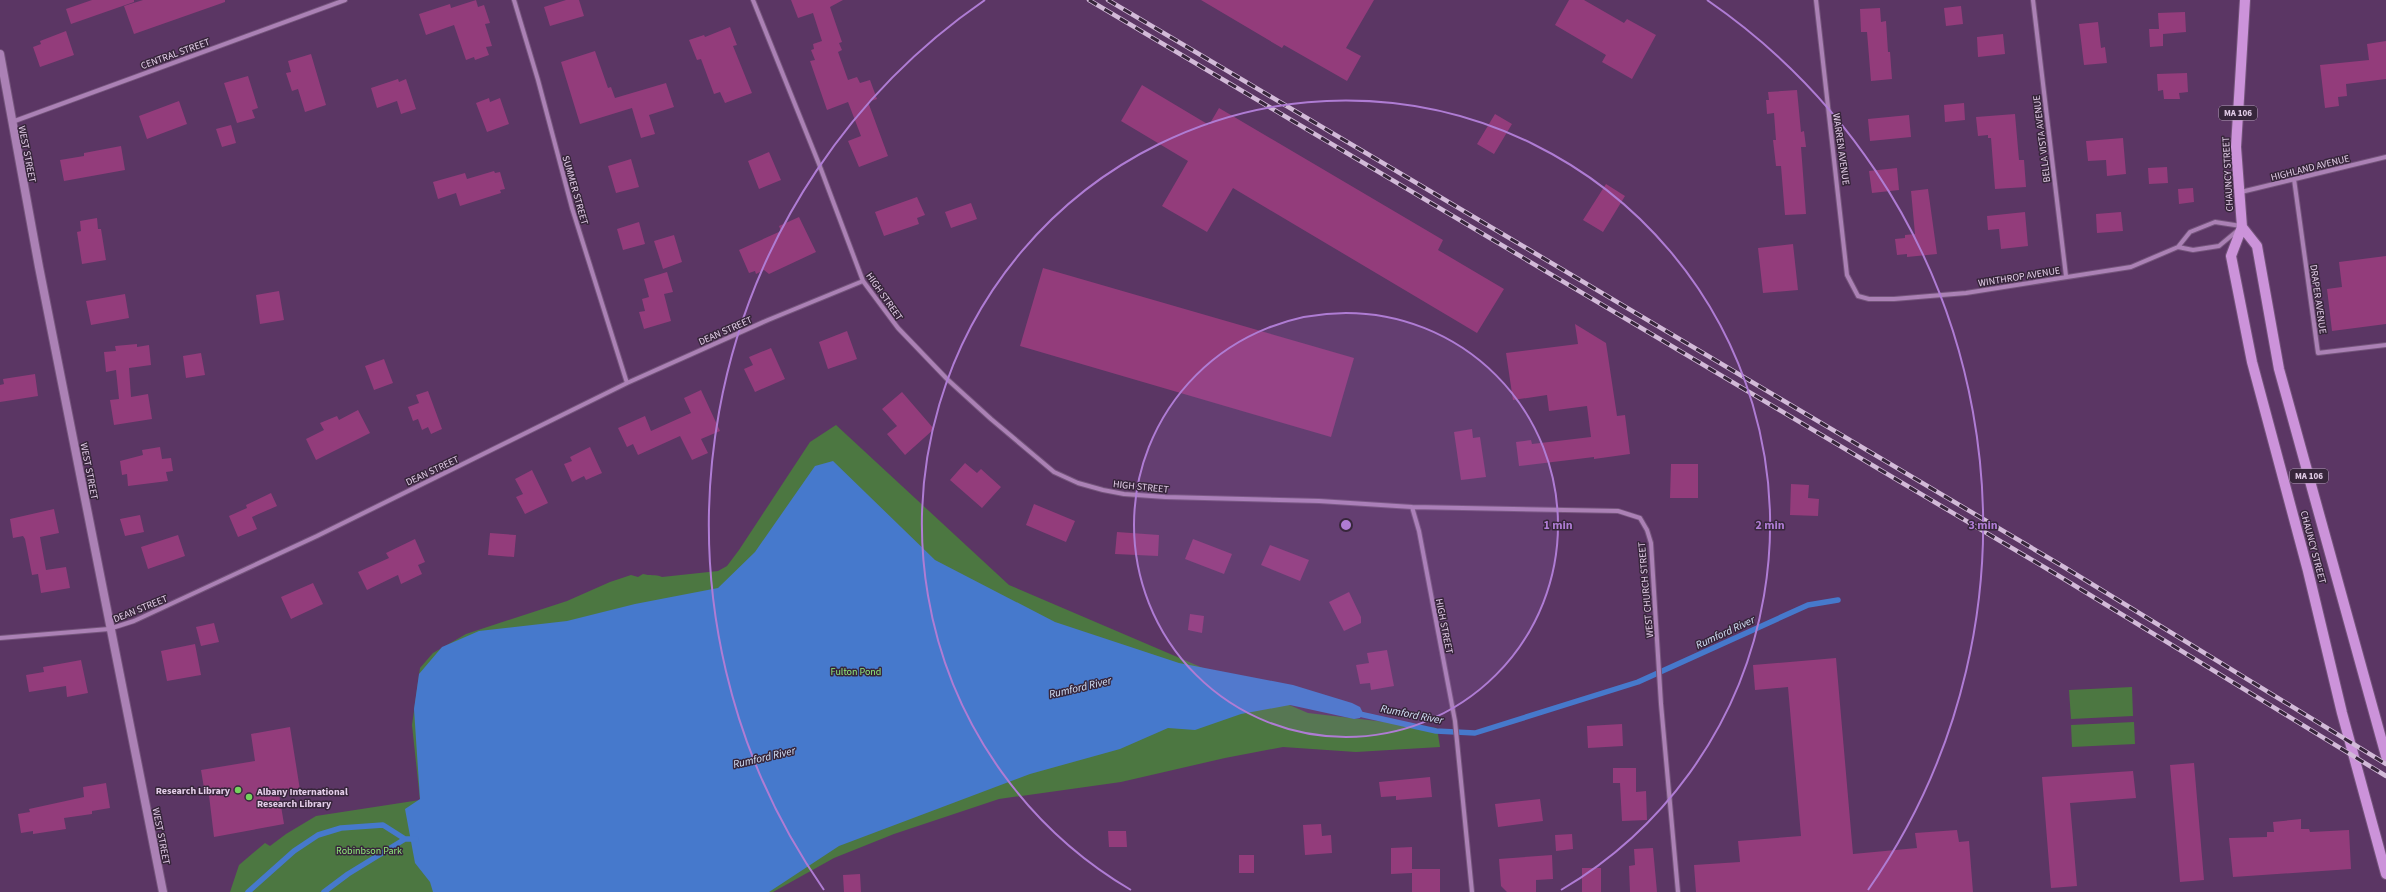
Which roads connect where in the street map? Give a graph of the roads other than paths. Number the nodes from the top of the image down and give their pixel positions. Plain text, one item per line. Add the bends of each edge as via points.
1 (345, 0) edge
2 (514, 0) edge
3 (753, 0) edge
4 (1816, 0) edge
5 (2033, 0) edge
6 (2245, 0) edge
7 (0, 54) edge
8 (11, 122) junction
9 (2386, 157) edge
10 (2294, 179) junction
11 (2239, 193) junction
12 (2242, 227) junction
13 (2178, 247) junction
14 (2066, 276) junction
15 (863, 281) junction
16 (1860, 296) joint
17 (2386, 345) edge
18 (627, 383) junction
19 (1412, 507) junction
20 (109, 629) junction
21 (0, 638) edge
22 (2386, 756) edge
23 (2386, 874) edge
24 (163, 892) edge
25 (1472, 892) edge
26 (1678, 892) edge

1 - 8 street, CENTRAL STREET
2 - 18 street, SUMMER STREET via 572,208
3 - 15 street, HIGH STREET
4 - 16 street, WARREN AVENUE via 1847,275 1852,287
5 - 14 street, BELLA VISTA AVENUE
6 - 11 main road, CHAUNCY STREET / MA 106 via 2236,147
7 - 8 main road, WEST STREET
8 - 20 main road, WEST STREET
9 - 10 street, HIGHLAND AVENUE
10 - 11 street, HIGHLAND AVENUE
10 - 17 street, DRAPER AVENUE via 2318,353
11 - 12 main road, CHAUNCY STREET / MA 106
12 - 13 street, WINTHROP AVENUE via 2219,246 2193,250
12 - 13 street, WINTHROP AVENUE via 2215,222 2190,232
12 - 22 main road, CHAUNCY STREET / MA 106 via 2257,246 2279,370
12 - 23 main road, CHAUNCY STREET / MA 106 via 2231,256 2244,325 2310,578 2342,713
13 - 14 street, WINTHROP AVENUE via 2131,267
14 - 16 street, WINTHROP AVENUE via 1966,293 1894,299 1869,299
15 - 18 street, DEAN STREET
15 - 19 street, HIGH STREET via 898,328 953,384 1054,472 1078,483 1103,490 1165,497 1319,501
18 - 20 street, DEAN STREET via 185,599
19 - 25 street, HIGH STREET via 1419,531 1455,721
19 - 26 street, WEST CHURCH STREET via 1618,511 1640,518 1647,530 1650,543
20 - 21 street, DEAN STREET
20 - 24 main road, WEST STREET

